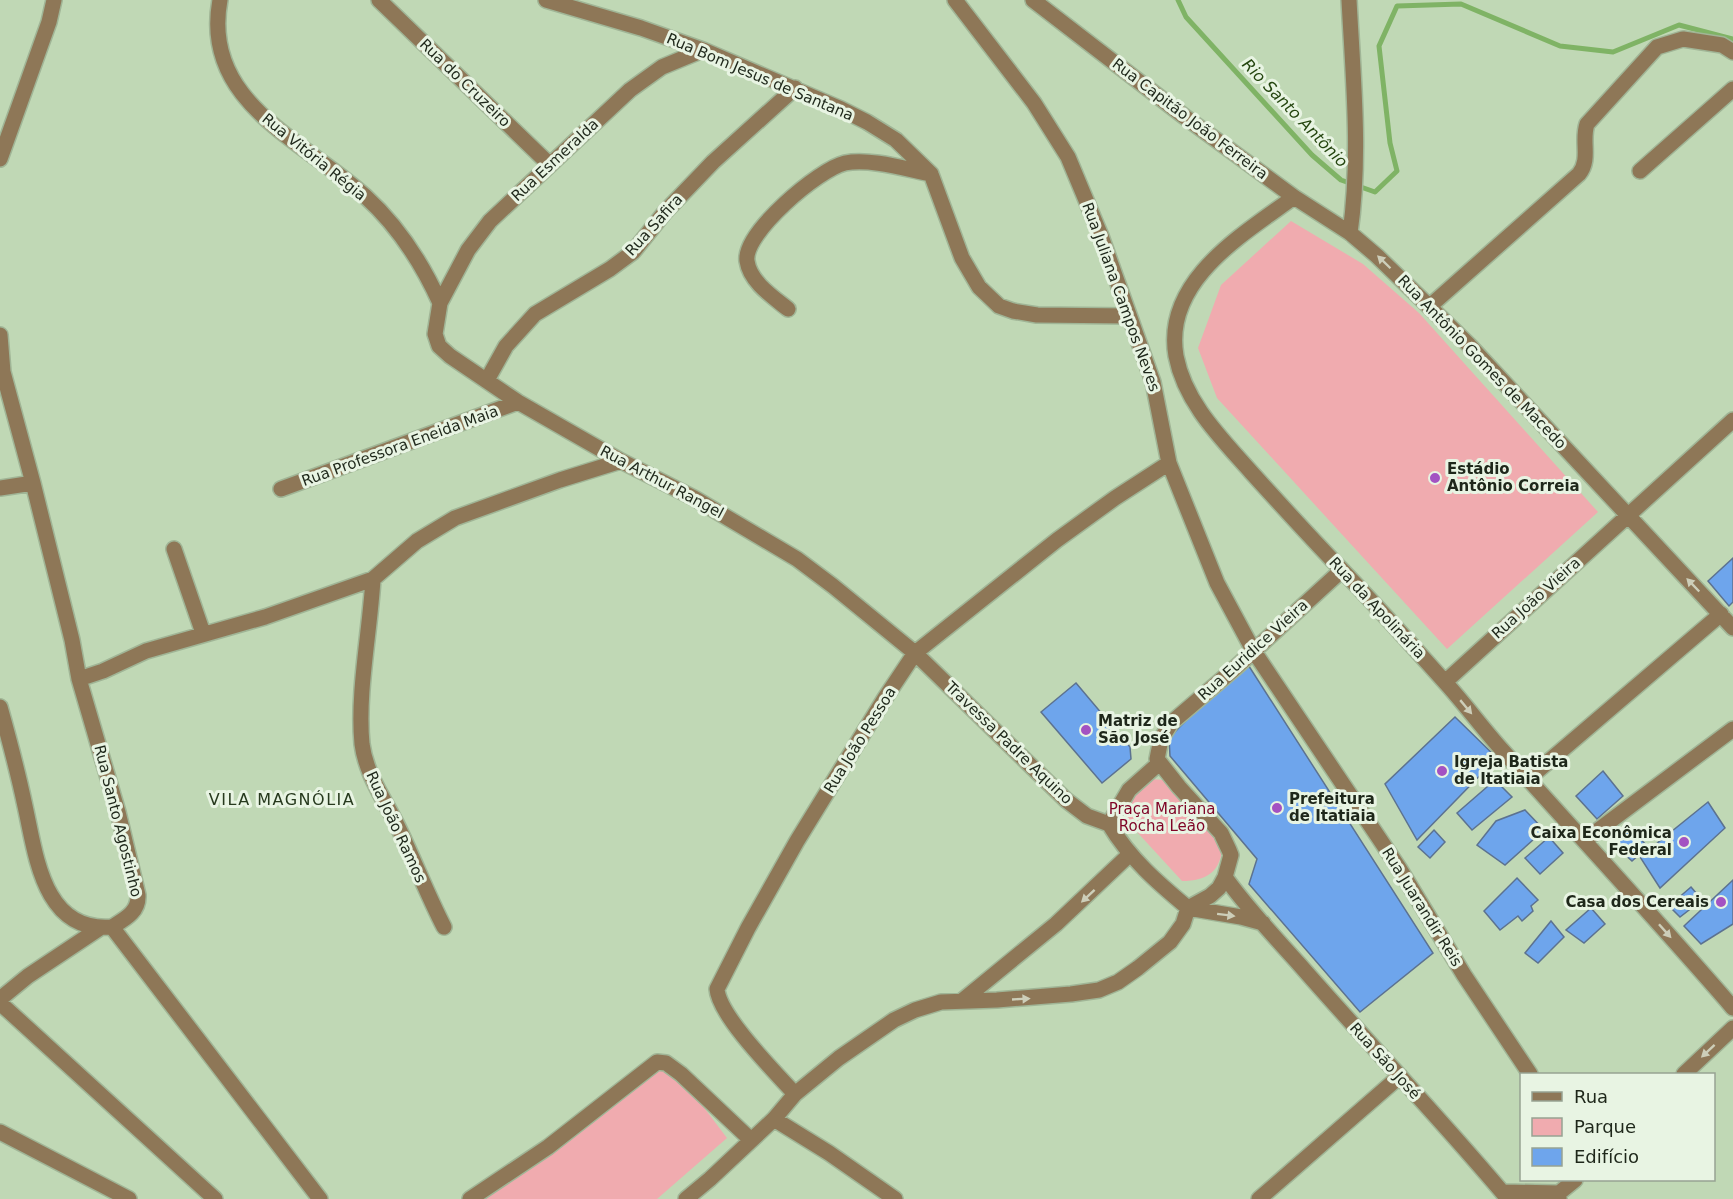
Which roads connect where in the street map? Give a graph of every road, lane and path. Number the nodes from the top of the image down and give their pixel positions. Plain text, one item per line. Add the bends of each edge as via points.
1 (54, 0) edge
2 (220, 0) edge
3 (379, 0) edge
4 (546, 0) edge
5 (955, 0) edge
6 (1033, 0) edge
7 (1349, 0) edge
8 (703, 50) junction
9 (1733, 52) edge
10 (795, 88) junction
11 (1733, 89) edge
12 (0, 159) edge
13 (550, 165) junction
14 (1640, 171) dead end
15 (931, 174) junction
16 (1294, 197) junction
17 (1350, 232) junction
18 (440, 303) junction
19 (1430, 306) junction
20 (788, 309) dead end
21 (1128, 316) junction
22 (0, 335) edge
23 (487, 380) junction
24 (518, 402) junction
25 (1733, 420) edge
26 (621, 461) junction
27 (1169, 463) junction
28 (33, 483) junction
29 (0, 488) edge
30 (281, 489) dead end
31 (1627, 515) junction
32 (174, 549) dead end
33 (1342, 570) junction
34 (373, 579) junction
35 (1721, 615) junction
36 (1733, 628) edge
37 (203, 633) junction
38 (1253, 650) junction
39 (915, 653) junction
40 (79, 679) junction
41 (1444, 681) junction
42 (0, 707) edge
43 (1733, 729) edge
44 (1161, 764) junction
45 (1528, 779) junction
46 (1109, 824) junction
47 (1585, 840) junction
48 (1129, 855) junction
49 (1225, 877) junction
50 (1188, 908) junction
51 (1263, 923) junction
52 (444, 927) dead end
53 (106, 928) junction
54 (963, 1000) junction
55 (0, 1001) edge
56 (1733, 1008) edge
57 (1733, 1028) edge
58 (1529, 1073) edge
59 (1685, 1073) edge
60 (1400, 1076) junction
61 (795, 1094) junction
62 (774, 1119) junction
63 (0, 1132) edge
64 (751, 1140) junction
65 (1573, 1181) edge
66 (1505, 1196) edge
67 (1559, 1196) edge
68 (129, 1199) edge
69 (215, 1199) edge
70 (320, 1199) edge
71 (470, 1199) edge
72 (686, 1199) edge
73 (895, 1199) edge
74 (1259, 1199) edge

1 - 12 street
2 - 18 street, Rua Vitória Régia via 219,39 224,59 243,97 289,139 366,198 409,246
3 - 13 street, Rua do Cruzeiro
4 - 8 street, Rua Bom Jesus de Santana
5 - 21 street, Rua Juliana Campos Neves via 1015,76 1063,149 1101,236
6 - 16 street, Rua Capitão João Ferreira
7 - 17 street via 1355,164
8 - 10 street, Rua Bom Jesus de Santana
8 - 13 street, Rua Esmeralda via 662,67 630,90
9 - 19 street via 1722,45 1683,39 1657,47 1587,124 1584,167 1579,174
10 - 15 street, Rua Bom Jesus de Santana via 896,140
10 - 23 street, Rua Safira via 706,169 633,252 535,314 506,346
11 - 14 street
13 - 18 street, Rua Esmeralda via 490,220 468,250
15 - 20 street via 875,164 843,164 816,178 790,200 755,237 747,253 750,270 760,285
15 - 21 street, Rua Bom Jesus de Santana via 962,258 979,287 999,306 1037,315
16 - 17 street, Rua Capitão João Ferreira
16 - 33 street, Rua da Apolinária via 1227,248 1198,276 1181,303 1175,332 1176,356 1200,412
19 -> 17 street, Rua Antônio Gomes de Macedo
18 - 23 street, Rua Arthur Rangel via 435,334 439,346
19 - 31 street, Rua Antônio Gomes de Macedo
21 - 27 street, Rua Juliana Campos Neves via 1153,382
22 - 28 street, Rua Santo Agostinho via 3,372
23 - 24 street, Rua Arthur Rangel
24 - 26 street, Rua Arthur Rangel
24 - 30 street, Rua Professora Eneida Maia
25 - 31 street, Rua João Vieira
26 - 34 street via 455,518 417,541
26 - 39 street, Rua Arthur Rangel via 694,498 796,559
27 - 38 street, Rua Juliana Campos Neves via 1217,583
27 - 39 street, Rua João Pessoa via 1057,540
28 - 29 street
28 - 40 street, Rua Santo Agostinho
35 -> 31 street, Rua Antônio Gomes de Macedo
31 - 41 street, Rua João Vieira
32 - 37 street
33 - 38 street, Rua Euridice Vieira
33 - 41 street, Rua da Apolinária
34 - 37 street via 265,617
34 - 52 street, Rua João Ramos via 362,702 367,765
35 - 36 street, Rua Antônio Gomes de Macedo
35 - 45 street
37 - 40 street
38 - 44 street, Rua Euridice Vieira via 1171,723 1161,739 1157,759
38 - 58 street, Rua Juarandir Reis via 1399,867
39 - 46 street, Travessa Padre Aquino via 1066,800 1087,816
39 - 61 street, Rua João Pessoa via 797,842 717,989 718,998 741,1032
40 - 53 street, Rua Santo Agostinho via 138,894 136,909
41 -> 45 street, Rua da Apolinária
42 - 53 street via 48,891 72,918
43 - 47 street
44 - 46 street via 1129,790
44 - 49 street via 1226,842 1230,855
45 - 47 street, Rua da Apolinária
46 - 48 street
47 -> 56 street, Rua da Apolinária
48 - 50 street
48 -> 54 street via 1056,924
49 - 50 street via 1210,896
49 - 51 street, Rua São José
50 -> 51 street
54 -> 50 street via 1099,990 1118,982 1170,942 1183,924
51 - 60 street, Rua São José
53 - 55 street, Rua Santo Agostinho via 28,976
53 - 70 street
54 - 61 street via 941,1002 894,1020
55 - 69 street
57 -> 59 street
60 - 66 street, Rua São José
60 - 74 street
61 - 62 street
62 - 64 street
62 - 73 street
63 - 68 street
64 - 71 street via 681,1074 657,1062 548,1147
64 - 72 street
65 - 67 street
66 - 67 street

